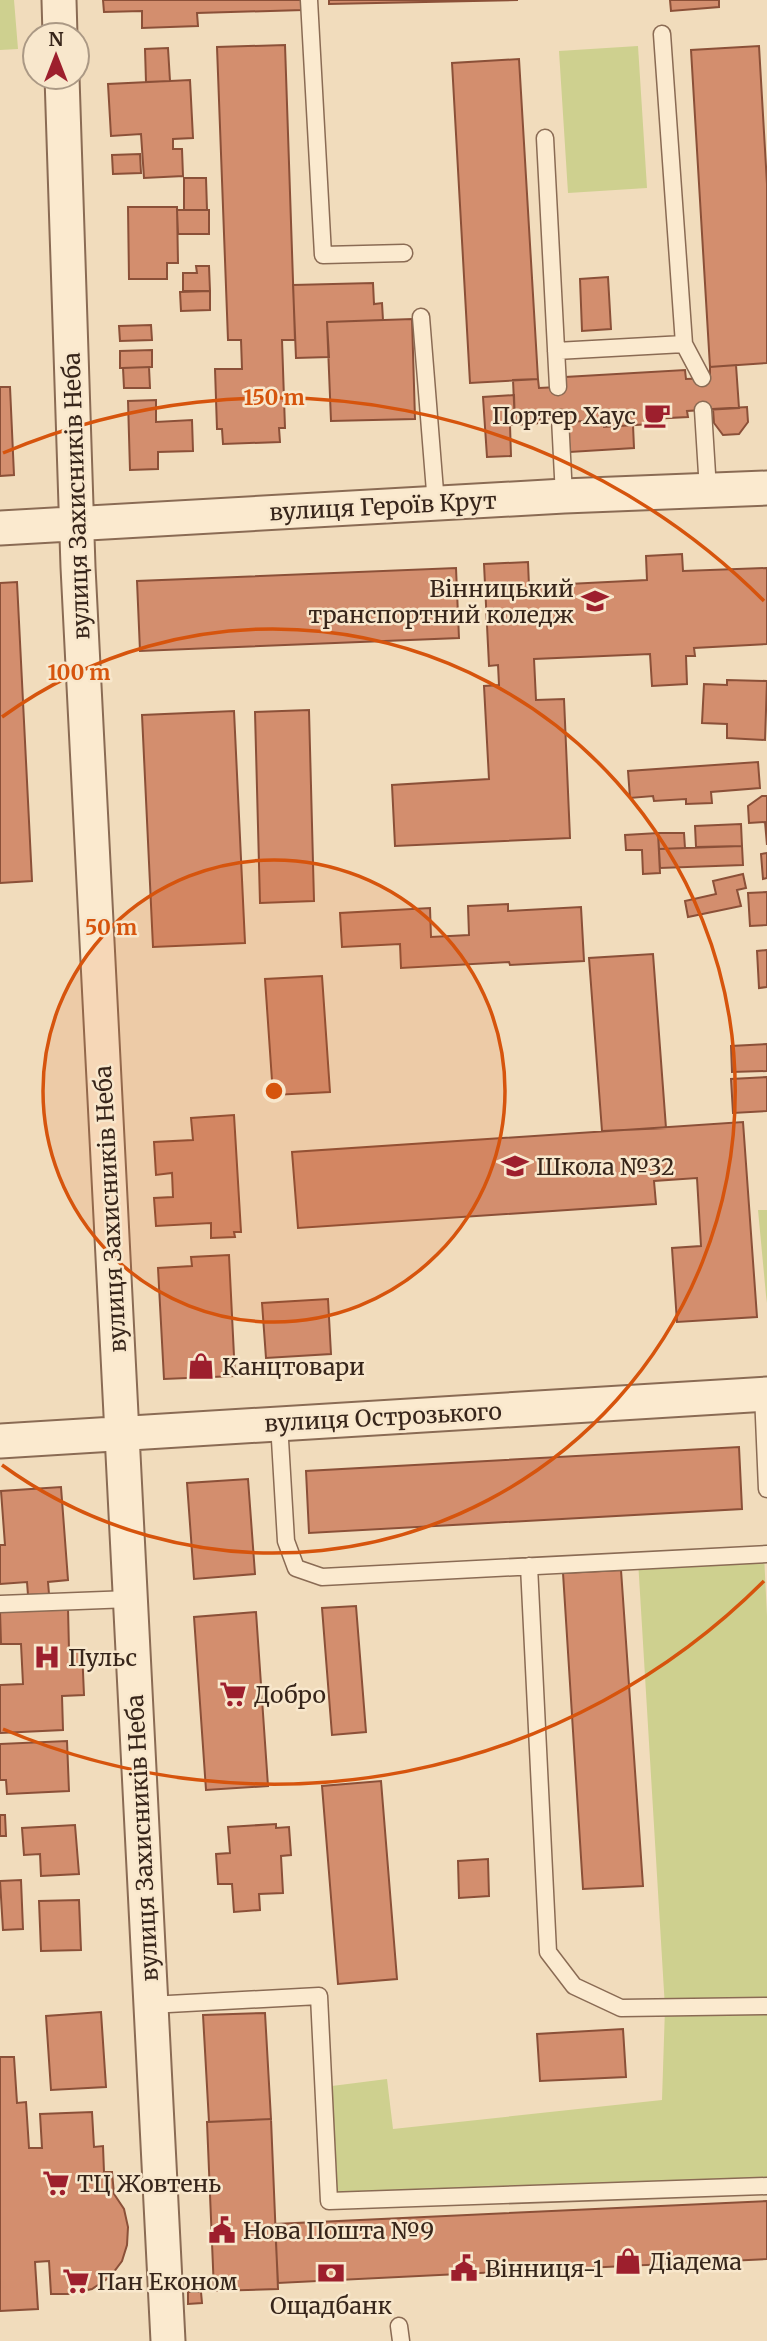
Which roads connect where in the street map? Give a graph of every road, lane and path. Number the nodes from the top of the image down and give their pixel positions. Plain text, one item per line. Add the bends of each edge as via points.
1 (59, 0) edge
2 (309, 0) edge
3 (60, 21) edge
4 (662, 34) dead end
5 (62, 91) edge
6 (545, 138) dead end
7 (404, 253) dead end
8 (421, 317) dead end
9 (684, 344) junction
10 (556, 351) junction
11 (702, 378) dead end
12 (558, 387) dead end
13 (704, 410) dead end
14 (560, 418) dead end
15 (767, 488) edge
16 (708, 490) junction
17 (564, 496) junction
18 (436, 504) junction
19 (76, 524) junction
20 (0, 528) edge
21 (765, 1394) edge
22 (279, 1423) junction
23 (121, 1434) junction
24 (0, 1441) edge
25 (767, 1489) edge
26 (767, 1554) edge
27 (528, 1566) junction
28 (130, 1599) junction
29 (0, 1604) edge
30 (150, 2005) junction
31 (767, 2006) edge
32 (767, 2186) edge
33 (167, 2341) edge

1 - 3 street
2 - 7 lane via 323,256
4 - 9 lane
5 - 19 street, вулиця Захисників Неба
6 - 10 lane
8 - 18 lane
9 - 10 lane
9 - 11 lane
10 - 12 lane
13 - 16 lane
14 - 17 lane
15 - 16 street, вулиця Героїв Крут
16 - 17 street, вулиця Героїв Крут
17 - 18 street, вулиця Героїв Крут
18 - 19 street, вулиця Героїв Крут
19 - 20 street, вулиця Героїв Крут
19 - 23 street, вулиця Захисників Неба
21 - 22 street, вулиця Острозького
21 - 25 lane
22 - 23 street, вулиця Острозького
22 - 27 lane via 286,1541 296,1567 322,1577
23 - 24 street, вулиця Острозького
23 - 28 street, вулиця Захисників Неба
26 - 27 lane
27 - 31 lane via 548,1952 574,1986 621,2008
28 - 29 lane
28 - 30 street, вулиця Захисників Неба
30 - 32 lane via 319,1996 329,2202
30 - 33 street, вулиця Захисників Неба

